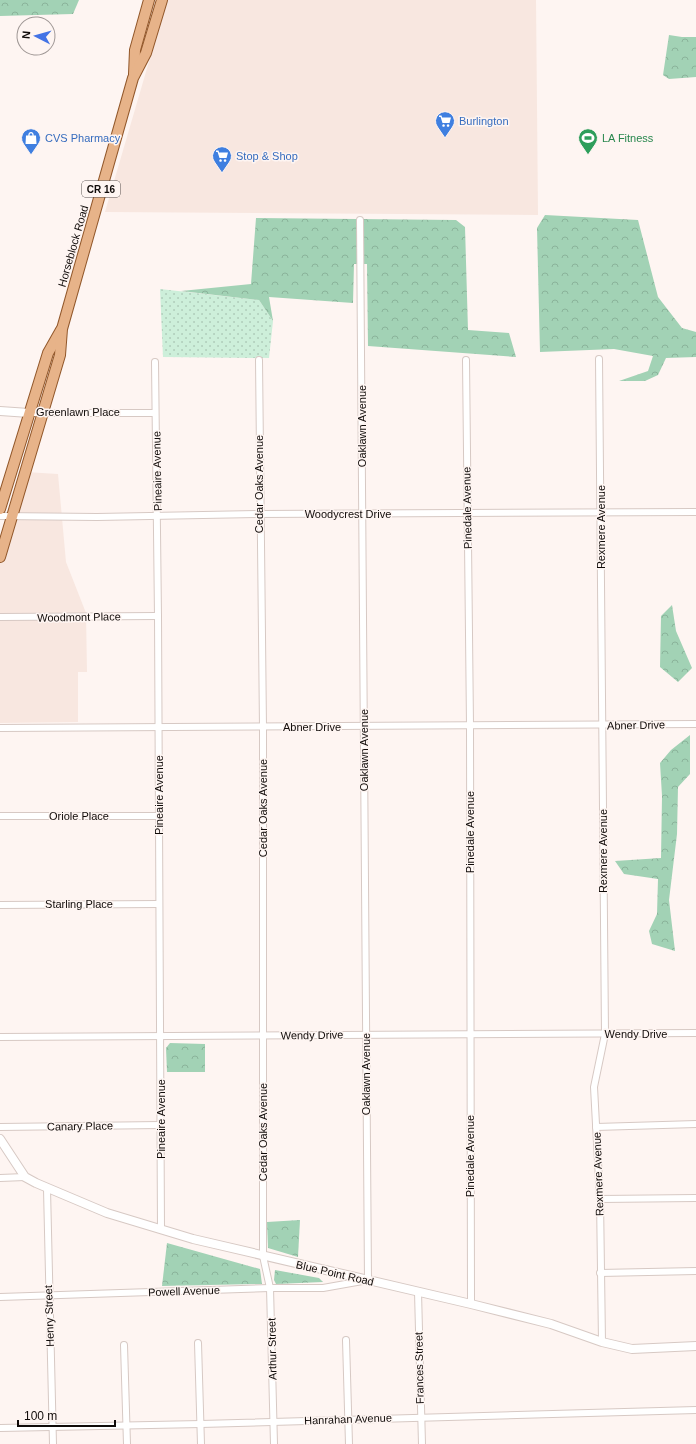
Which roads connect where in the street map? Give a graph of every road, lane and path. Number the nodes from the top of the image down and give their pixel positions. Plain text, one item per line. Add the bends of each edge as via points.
1 (149, 0) edge
2 (162, 0) edge
3 (134, 78) junction
4 (360, 220) dead end
5 (62, 329) junction
6 (599, 359) dead end
7 (258, 360) dead end
8 (466, 360) dead end
9 (155, 362) dead end
10 (0, 411) edge
11 (42, 412) junction
12 (29, 413) junction
13 (156, 413) junction
14 (0, 509) edge
15 (696, 512) edge
16 (601, 513) junction
17 (259, 514) junction
18 (363, 514) junction
19 (467, 514) junction
20 (0, 516) edge
21 (12, 516) junction
22 (157, 516) junction
23 (0, 557) edge
24 (158, 616) junction
25 (0, 618) edge
26 (696, 724) edge
27 (470, 725) junction
28 (602, 726) junction
29 (364, 727) junction
30 (0, 728) edge
31 (159, 728) junction
32 (263, 728) junction
33 (0, 816) edge
34 (159, 816) junction
35 (159, 904) junction
36 (0, 905) edge
37 (696, 1033) edge
38 (366, 1034) junction
39 (470, 1034) junction
40 (605, 1034) junction
41 (161, 1035) junction
42 (263, 1036) junction
43 (0, 1037) edge
44 (160, 1124) junction
45 (696, 1124) edge
46 (0, 1127) edge
47 (596, 1127) junction
48 (0, 1140) edge
49 (24, 1177) junction
50 (0, 1178) edge
51 (47, 1189) junction
52 (696, 1198) edge
53 (600, 1199) junction
54 (161, 1229) junction
55 (262, 1256) junction
56 (696, 1271) edge
57 (600, 1273) junction
58 (368, 1280) junction
59 (270, 1288) junction
60 (418, 1292) junction
61 (48, 1296) junction
62 (0, 1297) edge
63 (471, 1304) junction
64 (346, 1340) dead end
65 (198, 1342) dead end
66 (602, 1342) junction
67 (124, 1345) dead end
68 (696, 1346) edge
69 (696, 1410) edge
70 (421, 1417) junction
71 (349, 1419) junction
72 (274, 1421) junction
73 (201, 1424) junction
74 (126, 1425) junction
75 (52, 1427) junction
76 (0, 1428) edge
77 (53, 1444) edge
78 (126, 1444) edge
79 (201, 1444) edge
80 (274, 1444) edge
81 (349, 1444) edge
82 (422, 1444) edge

1 - 3 main road, Horseblock Road / CR 16 via 135,50
2 - 3 main road, Horseblock Road / CR 16 via 146,53
3 - 5 main road, Horseblock Road / CR 16
4 - 18 street, Oaklawn Avenue
5 - 11 main road, Horseblock Road / CR 16 via 60,355
5 - 12 main road, Horseblock Road / CR 16 via 48,352
6 - 16 street, Rexmere Avenue
7 - 17 street, Cedar Oaks Avenue
8 - 19 street, Pinedale Avenue
9 - 13 street, Pineaire Avenue
10 - 12 street, Greenlawn Place
11 - 12 street, Greenlawn Place
11 - 13 street, Greenlawn Place
11 - 21 main road, Horseblock Road / CR 16
12 - 14 main road, Horseblock Road / CR 16
13 - 22 street, Pineaire Avenue
15 - 16 street, Woodycrest Drive
16 - 19 street, Woodycrest Drive
16 - 28 street, Rexmere Avenue
17 - 18 street, Woodycrest Drive
17 - 22 street, Woodycrest Drive
17 - 32 street, Cedar Oaks Avenue
18 - 19 street, Woodycrest Drive
18 - 29 street, Oaklawn Avenue
19 - 27 street, Pinedale Avenue
20 - 21 street, Woodycrest Drive
21 - 22 street, Woodycrest Drive
21 - 23 main road, Horseblock Road / CR 16
22 - 24 street, Pineaire Avenue
24 - 25 street, Woodmont Place
24 - 31 street, Pineaire Avenue
26 - 28 street, Abner Drive
27 - 28 street, Abner Drive
27 - 29 street, Abner Drive
27 - 39 street, Pinedale Avenue
28 - 40 street, Rexmere Avenue
29 - 32 street, Abner Drive
29 - 38 street, Oaklawn Avenue
30 - 31 street, Abner Drive
31 - 32 street, Abner Drive
31 - 34 street, Pineaire Avenue
32 - 42 street, Cedar Oaks Avenue
33 - 34 street, Oriole Place
34 - 35 street, Pineaire Avenue
35 - 36 street, Starling Place
35 - 41 street, Pineaire Avenue
37 - 40 street, Wendy Drive
38 - 39 street, Wendy Drive
38 - 42 street, Wendy Drive
38 - 58 street, Oaklawn Avenue
39 - 40 street, Wendy Drive
39 - 63 street, Pinedale Avenue
40 - 47 street, Rexmere Avenue via 594,1087
41 - 42 street, Wendy Drive
41 - 43 street, Wendy Drive
41 - 44 street, Pineaire Avenue
42 - 55 street, Cedar Oaks Avenue
44 - 46 street, Canary Place
44 - 54 street, Pineaire Avenue
45 - 47 street
47 - 53 street, Rexmere Avenue
48 - 49 street, Blue Point Road
49 - 50 street
49 - 51 street, Blue Point Road
51 - 54 street, Blue Point Road via 107,1213
51 - 61 street, Henry Street
52 - 53 street
53 - 57 street, Rexmere Avenue
54 - 55 street, Blue Point Road
55 - 58 street, Blue Point Road
55 - 59 street, Arthur Street
56 - 57 street
57 - 66 street, Rexmere Avenue
58 - 59 street, Powell Avenue via 323,1288
58 - 60 street, Blue Point Road
59 - 61 street, Powell Avenue
59 - 72 street, Arthur Street
60 - 63 street, Blue Point Road
60 - 70 street, Frances Street
61 - 62 street, Powell Avenue
61 - 75 street, Henry Street
63 - 66 street, Blue Point Road via 551,1324
64 - 71 street
65 - 73 street
66 - 68 street, Blue Point Road via 632,1349
67 - 74 street
69 - 70 street, Hanrahan Avenue
70 - 71 street, Hanrahan Avenue
70 - 82 street, Frances Street
71 - 72 street, Hanrahan Avenue
71 - 81 street
72 - 73 street, Hanrahan Avenue
72 - 80 street, Arthur Street
73 - 74 street, Hanrahan Avenue
73 - 79 street
74 - 75 street, Hanrahan Avenue
74 - 78 street
75 - 76 street, Hanrahan Avenue
75 - 77 street, Henry Street

